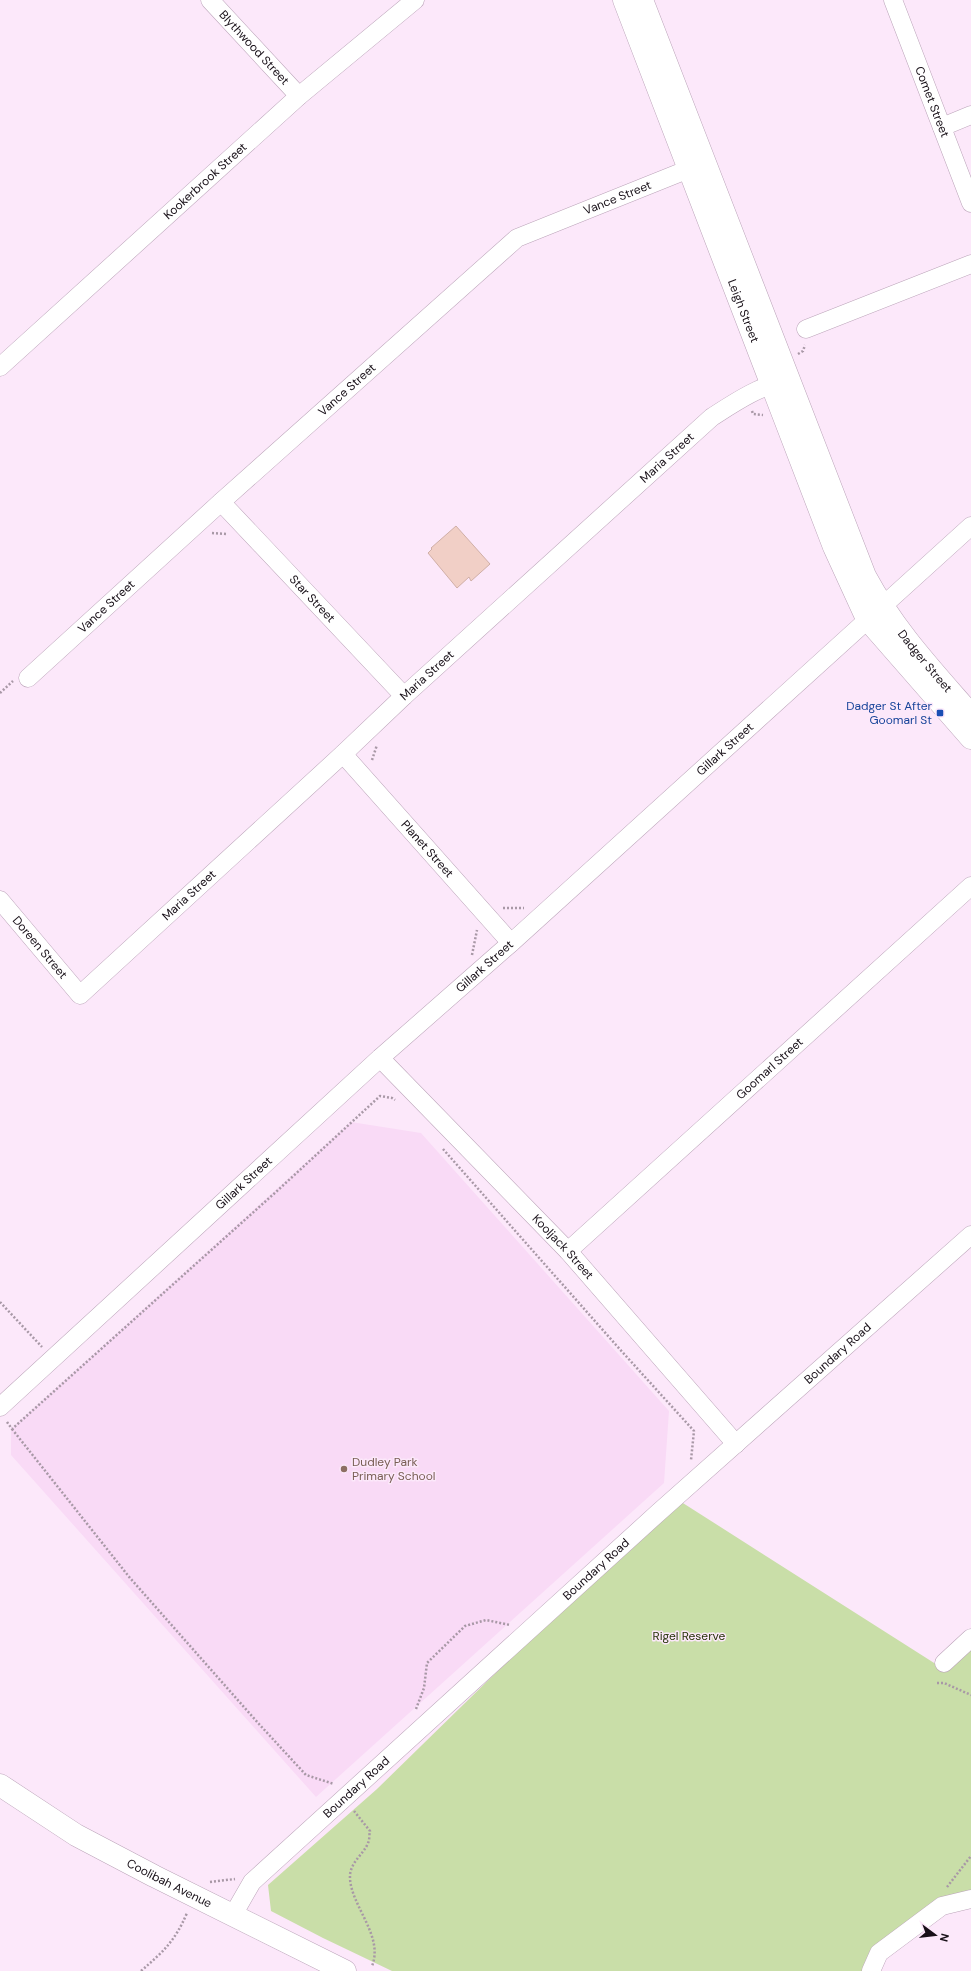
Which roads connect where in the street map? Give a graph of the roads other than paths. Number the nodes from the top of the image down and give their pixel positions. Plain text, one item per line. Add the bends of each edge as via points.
1 (210, 0) edge
2 (415, 0) edge
3 (624, 0) edge
4 (642, 0) edge
5 (893, 0) edge
6 (299, 96) junction
7 (971, 116) edge
8 (942, 127) junction
9 (698, 167) junction
10 (971, 203) edge
11 (971, 264) edge
12 (806, 328) dead end
13 (0, 367) edge
14 (781, 382) junction
15 (221, 502) junction
16 (971, 526) edge
17 (874, 613) junction
18 (28, 678) dead end
19 (404, 696) junction
20 (971, 714) edge
21 (971, 738) edge
22 (343, 754) junction
23 (971, 886) edge
24 (2, 905) edge
25 (511, 943) junction
26 (80, 995) joint
27 (380, 1058) junction
28 (971, 1235) edge
29 (568, 1251) junction
30 (2, 1412) edge
31 (736, 1444) junction
32 (971, 1638) edge
33 (944, 1663) dead end
34 (0, 1785) edge
35 (971, 1899) edge
36 (233, 1915) junction
37 (332, 1968) edge
38 (871, 1971) edge

1 - 6 street, Blythwood Street
2 - 6 street, Kookerbrook Street
3 - 9 street, Leigh Street
4 - 9 street, Leigh Street
5 - 8 street, Comet Street
6 - 13 street, Kookerbrook Street
7 - 8 street
8 - 10 street, Comet Street
9 - 14 street, Leigh Street
9 - 15 street, Vance Street via 517,238
11 - 12 street
14 - 17 street, Leigh Street via 859,563
14 - 19 street, Maria Street via 730,405 712,417
15 - 18 street, Vance Street
15 - 19 street, Star Street
16 - 17 street, Gillark Street
17 - 20 street, Dadger Street via 910,645
17 - 21 street, Dadger Street
17 - 25 street, Gillark Street
19 - 22 street, Maria Street
22 - 25 street, Planet Street
22 - 26 street, Maria Street
23 - 29 street, Goomarl Street
24 - 26 street, Doreen Street
25 - 27 street, Gillark Street
27 - 29 street, Kooljack Street
27 - 30 street, Gillark Street via 54,1360
28 - 31 street, Boundary Road
29 - 31 street, Kooljack Street
31 - 36 street, Boundary Road via 342,1792 252,1882
32 - 33 street
34 - 36 street, Coolibah Avenue via 76,1835
35 - 38 street via 942,1906 879,1953
36 - 37 street, Coolibah Avenue

